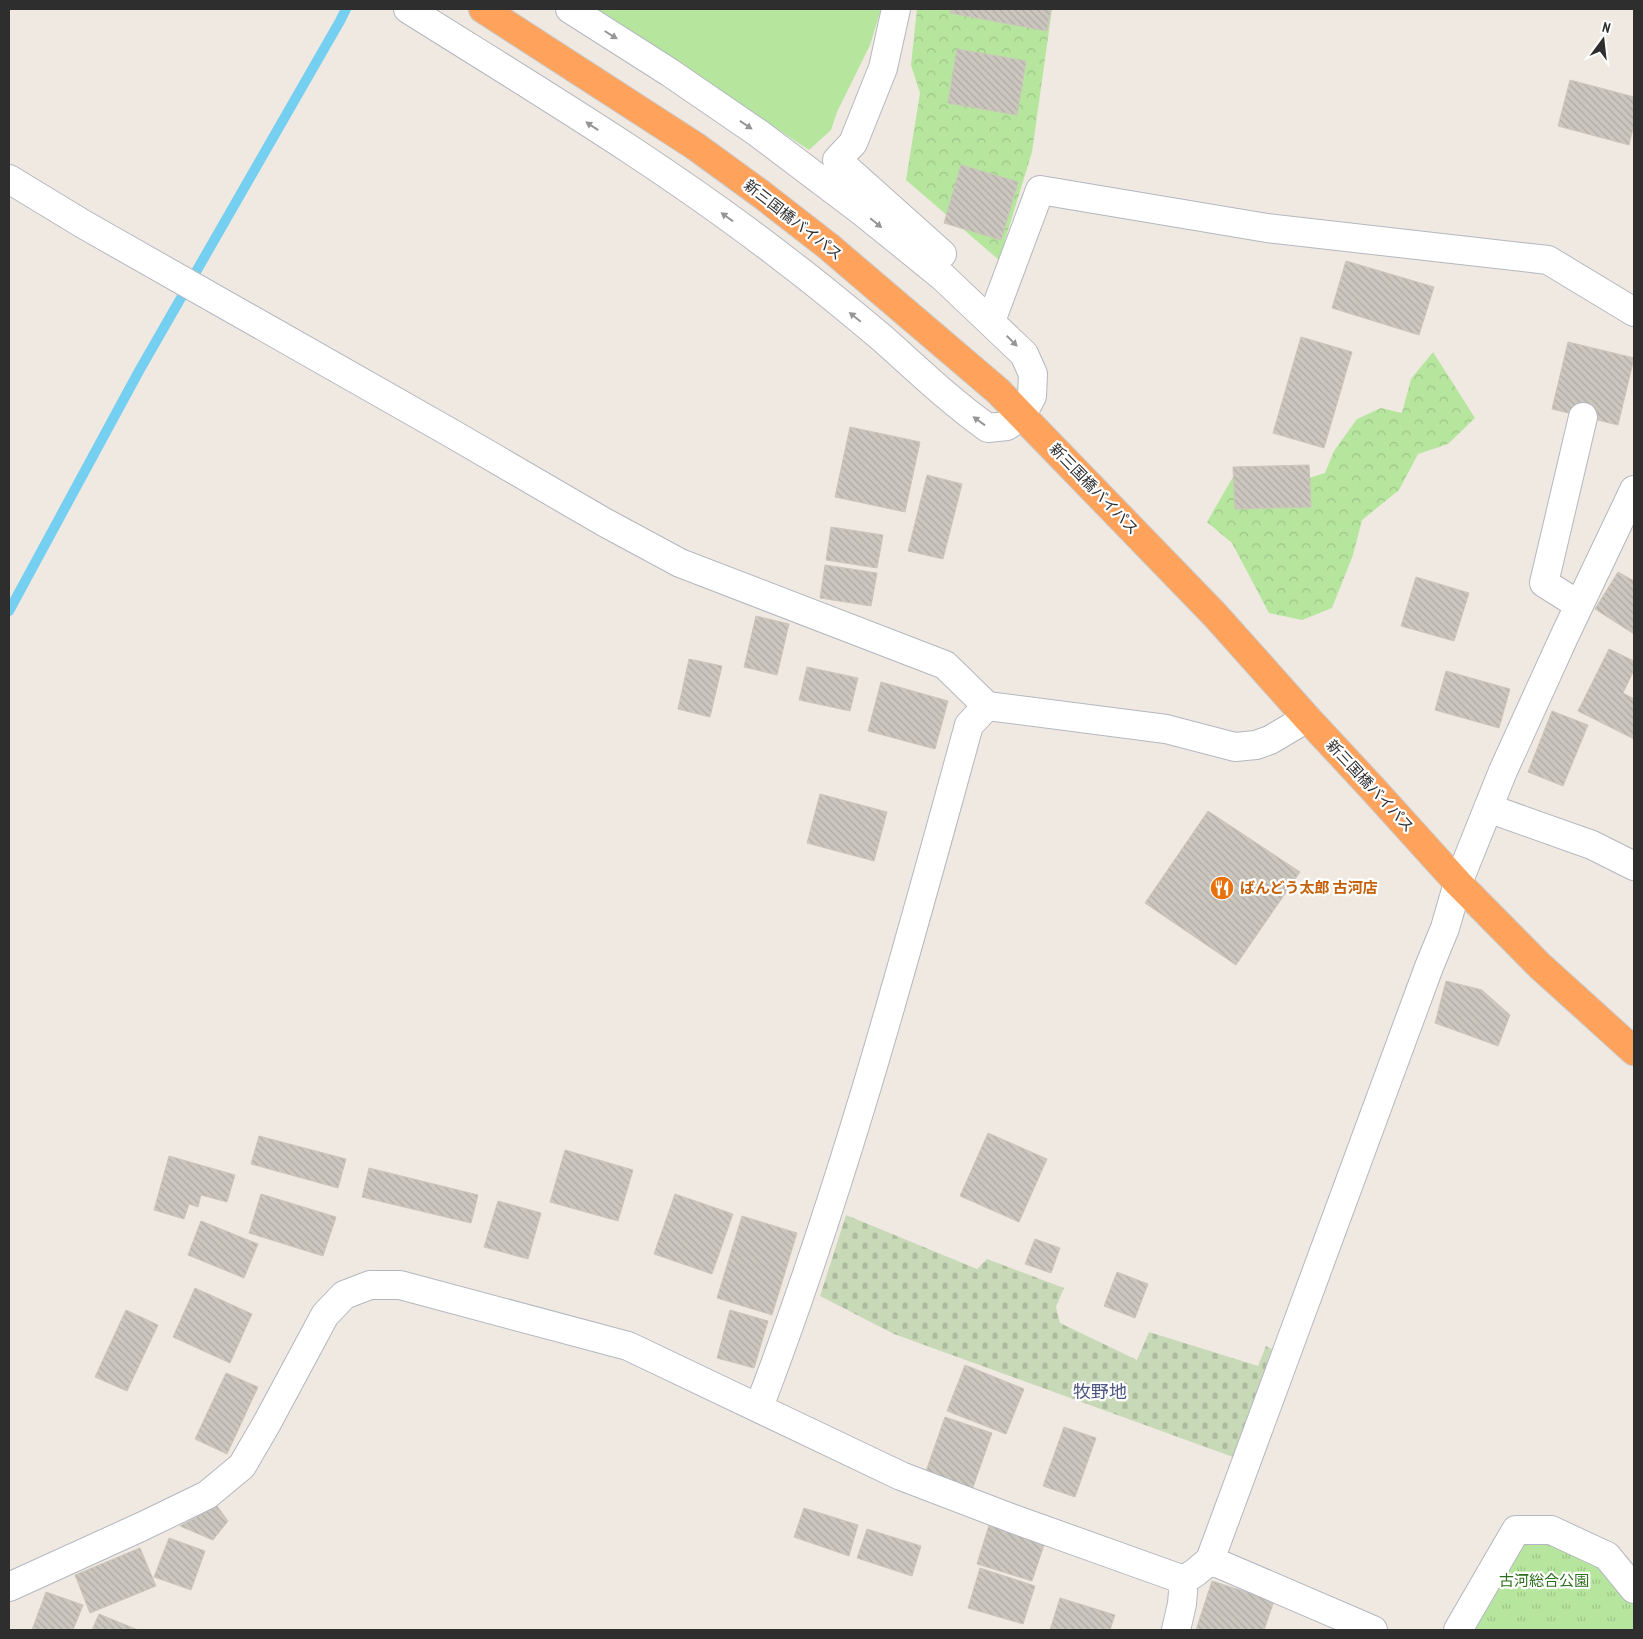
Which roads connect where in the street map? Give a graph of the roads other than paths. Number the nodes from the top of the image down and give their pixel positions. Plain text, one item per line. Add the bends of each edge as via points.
1 (408, 9) edge
2 (483, 9) edge
3 (570, 9) edge
4 (896, 9) edge
5 (9, 179) edge
6 (994, 312) junction
7 (1634, 312) edge
8 (1022, 415) junction
9 (1583, 417) dead end
10 (1634, 490) edge
11 (1579, 605) junction
12 (987, 706) junction
13 (1307, 718) junction
14 (1488, 808) junction
15 (1634, 866) edge
16 (1458, 883) junction
17 (1634, 1051) edge
18 (759, 1407) junction
19 (1210, 1560) junction
20 (1184, 1580) junction
21 (9, 1586) edge
22 (1634, 1589) edge
23 (1176, 1630) edge
24 (1373, 1630) edge
25 (1458, 1630) edge

8 -> 1 street via 1007,426 988,428 788,262 702,198
2 - 8 highway, 新三国橋バイパス via 672,131 761,194 917,321 998,390
3 -> 6 street via 758,133 943,277
4 - 6 street via 882,68 870,101 853,143 837,160
5 - 12 street via 680,563 946,665
6 - 7 street via 1040,190 1267,228 1548,260
6 -> 8 street via 1024,354 1033,374 1032,396
8 - 13 highway, 新三国橋バイパス via 1216,615
9 - 11 street via 1544,583
10 - 11 street
11 - 14 street
12 - 13 street via 1166,729 1235,747 1270,740
12 - 18 street via 969,725 848,1150 780,1354
13 - 16 highway, 新三国橋バイパス
14 - 15 street via 1592,846
14 - 16 street
16 - 17 highway, 新三国橋バイパス via 1540,966
16 - 19 street via 1445,928
18 - 20 street via 901,1476
18 - 21 street via 628,1346 400,1286 370,1285 344,1295 325,1315 242,1466 208,1495
19 - 20 street
19 - 24 street
20 - 23 street
22 - 25 street via 1607,1556 1551,1530 1516,1530

